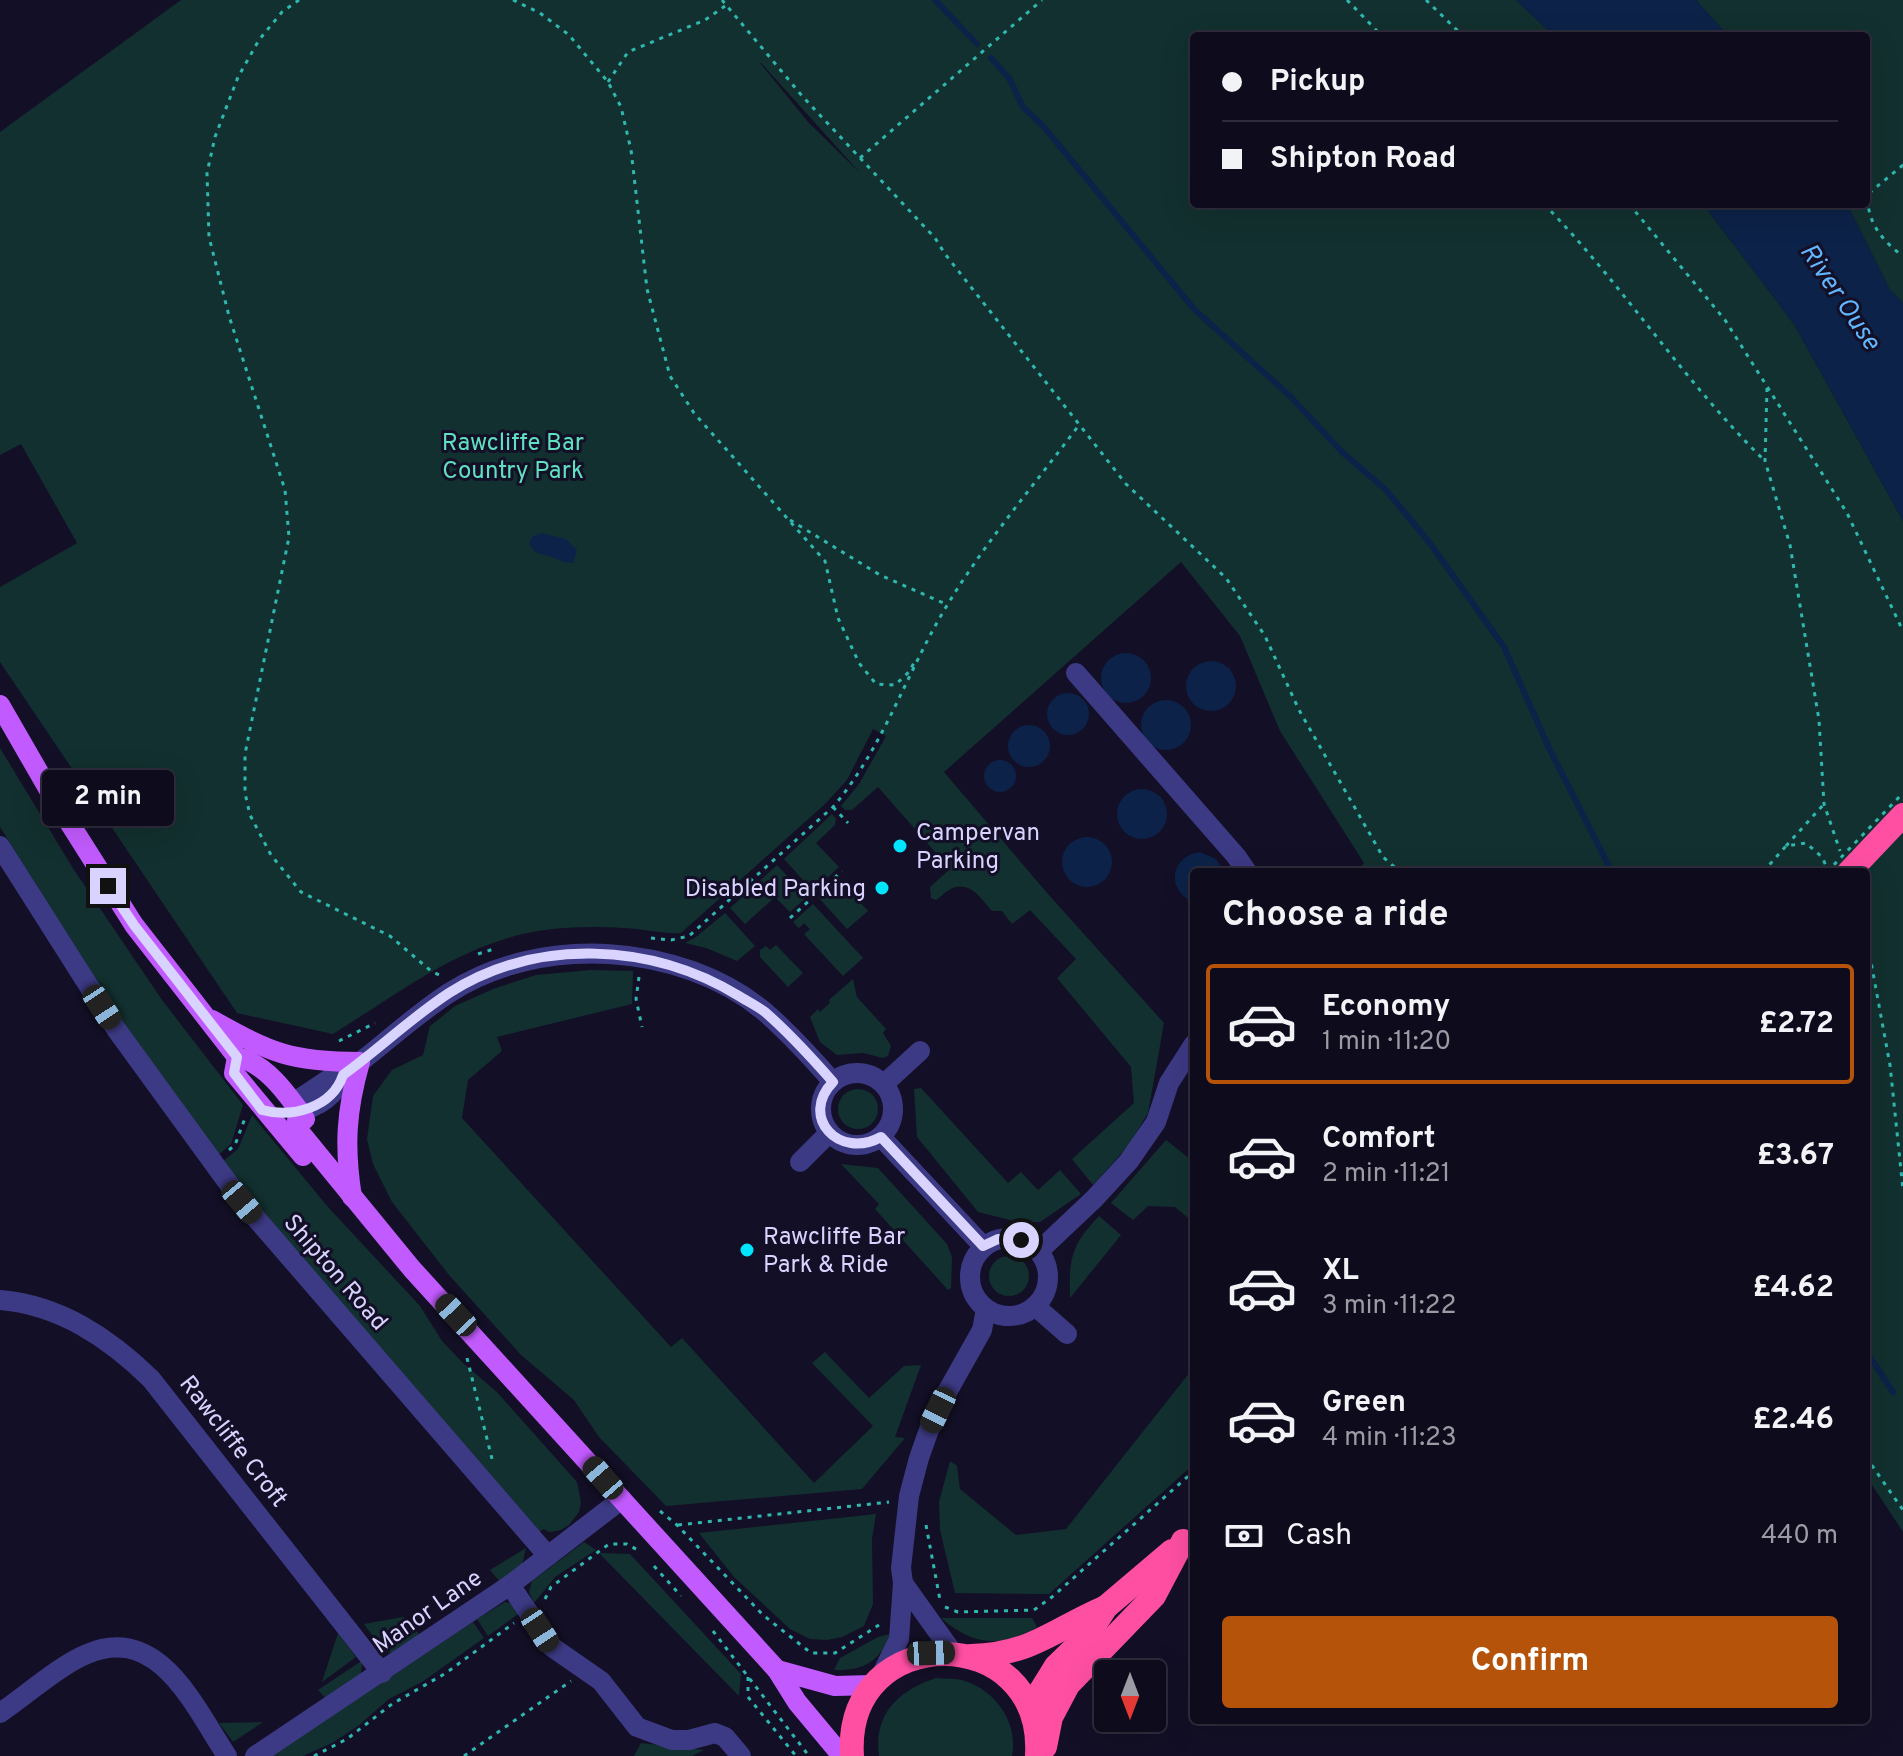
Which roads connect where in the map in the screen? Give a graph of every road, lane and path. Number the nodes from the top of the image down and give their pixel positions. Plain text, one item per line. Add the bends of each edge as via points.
1 (299, 0) edge
2 (513, 0) edge
3 (722, 0) edge
4 (1042, 0) edge
5 (1347, 0) edge
6 (1426, 0) edge
7 (726, 5) junction
8 (1378, 32) edge
9 (1459, 32) edge
10 (608, 82) junction
11 (860, 158) junction
12 (1903, 165) edge
13 (1870, 192) edge
14 (1548, 208) edge
15 (1632, 208) edge
16 (1867, 208) edge
17 (1903, 256) edge
18 (1767, 388) junction
19 (1079, 425) junction
20 (1765, 461) junction
21 (787, 518) junction
22 (948, 605) junction
23 (935, 627) junction
24 (1903, 631) edge
25 (1076, 673) dead end
26 (0, 705) edge
27 (1903, 793) edge
28 (1824, 804) junction
29 (833, 807) junction
30 (1903, 815) edge
31 (848, 823) dead end
32 (0, 846) edge
33 (1786, 846) junction
34 (1846, 865) edge
35 (1244, 868) edge
36 (1395, 868) edge
37 (1767, 868) edge
38 (1826, 868) edge
39 (1832, 868) edge
40 (842, 871) dead end
41 (790, 918) dead end
42 (643, 948) junction
43 (1870, 957) edge
44 (439, 975) dead end
45 (205, 1016) junction
46 (642, 1027) dead end
47 (1190, 1050) edge
48 (920, 1051) dead end
49 (237, 1057) junction
50 (360, 1062) junction
51 (833, 1082) junction
52 (884, 1084) junction
53 (255, 1110) junction
54 (299, 1110) junction
55 (829, 1133) junction
56 (881, 1137) junction
57 (800, 1162) dead end
58 (213, 1163) junction
59 (332, 1175) junction
60 (1903, 1190) edge
61 (352, 1197) junction
62 (983, 1246) junction
63 (1039, 1251) junction
64 (0, 1300) edge
65 (1035, 1306) junction
66 (986, 1309) junction
67 (1067, 1334) dead end
68 (467, 1359) dead end
69 (492, 1460) dead end
70 (1870, 1463) edge
71 (1190, 1475) edge
72 (622, 1499) junction
73 (889, 1502) dead end
74 (1903, 1510) edge
75 (926, 1521) dead end
76 (1188, 1536) edge
77 (644, 1554) dead end
78 (548, 1556) junction
79 (653, 1565) dead end
80 (903, 1583) junction
81 (510, 1585) junction
82 (682, 1597) dead end
83 (1106, 1607) junction
84 (529, 1612) junction
85 (875, 1629) dead end
86 (712, 1630) dead end
87 (961, 1654) junction
88 (587, 1670) junction
89 (777, 1670) junction
90 (382, 1673) junction
91 (748, 1673) junction
92 (877, 1681) junction
93 (1030, 1708) junction
94 (0, 1713) edge
95 (227, 1756) edge
96 (255, 1756) edge
97 (314, 1756) edge
98 (464, 1756) edge
99 (741, 1756) edge
100 (796, 1756) edge
101 (809, 1756) edge
102 (842, 1756) edge
103 (852, 1756) edge
104 (1037, 1756) edge
105 (1044, 1756) edge

1 - 44 path via 259,40 238,77 207,173 209,237 285,490 289,537 245,754 245,793 271,855 301,892 390,936
2 - 10 path via 569,35
3 - 7 path
4 - 11 path
5 - 8 path
6 - 9 path
7 - 10 path via 705,20 628,52
7 - 11 path
10 - 21 path via 621,107 631,150 647,289 670,376 694,413
11 - 19 path via 935,238
12 - 13 path
14 - 20 path via 1586,247 1731,429
15 - 18 path via 1725,320
16 - 17 path via 1875,227
18 - 20 path
18 - 24 path via 1847,513
19 - 22 path via 987,543
19 - 36 path via 1126,484 1226,578 1265,636 1299,710 1383,857
20 - 28 path via 1790,545 1819,720
21 - 22 path via 880,575
21 - 23 path via 825,561 838,618 859,663 876,684 895,685 909,672
22 - 23 path
23 - 29 path via 882,733
25 - 35 street
26 - 45 main road via 126,913
27 - 39 path, bridge
28 - 33 path
28 - 34 path
29 - 31 path
29 - 42 path via 689,936
30 - 34 highway
32 - 58 street, Shipton Road via 116,1029
33 - 37 path
33 - 38 path via 1806,843
40 - 41 path
42 - 46 path via 636,999
42 - 50 street via 566,954 494,970 449,993
42 - 51 street via 763,1011
43 - 60 path via 1890,1065
45 - 49 main road
45 - 50 main road via 283,1056
47 - 63 street via 1169,1083 1156,1122 1129,1161
48 - 52 street
49 - 53 main road via 234,1073
49 - 54 main road via 253,1060
50 - 54 street via 343,1075 330,1096
50 - 61 main road via 346,1127
51 - 52 street via 859,1072
51 - 55 street via 821,1104
52 - 56 street via 894,1104
53 - 54 main road
53 - 58 path via 235,1145
53 - 59 main road via 318,1174
54 - 59 main road via 335,1161
55 - 56 street via 850,1145
55 - 57 street
56 - 62 street
58 - 78 street, Shipton Road
59 - 61 main road
61 - 72 main road
62 - 63 street via 1008,1238
62 - 66 street via 969,1280
63 - 65 street via 1047,1267 1047,1288
64 - 90 street, Rawcliffe Croft via 73,1321 124,1352 151,1379
65 - 66 street via 1014,1316
65 - 67 street
66 - 80 street via 982,1330 940,1405 919,1458 909,1496
68 - 69 path
70 - 74 path
71 - 75 path via 1034,1610 958,1612 942,1606
72 - 78 street, Manor Lane
72 - 89 main road
73 - 85 path via 677,1525 763,1615 811,1653 835,1653
76 - 83 highway
76 - 105 highway via 1154,1596 1068,1685 1051,1717
77 - 84 path via 627,1544 609,1544 551,1587
78 - 81 street, Manor Lane
79 - 82 path
80 - 87 street
80 - 92 street via 899,1639
81 - 84 street
81 - 90 street, Manor Lane
83 - 87 highway via 1020,1650
83 - 93 highway via 1088,1635 1056,1666
84 - 88 street via 552,1647
84 - 97 path via 446,1673
86 - 91 path
87 - 92 highway via 913,1658
87 - 93 highway via 1005,1674
88 - 98 path
88 - 99 street via 601,1681 631,1735 689,1740 715,1733
89 - 92 main road via 835,1686
89 - 102 main road
90 - 96 street, Manor Lane
91 - 100 path via 748,1697
91 - 101 path
92 - 103 highway via 855,1718
93 - 104 highway
94 - 95 street via 84,1655 107,1646 132,1648 154,1657 175,1678

